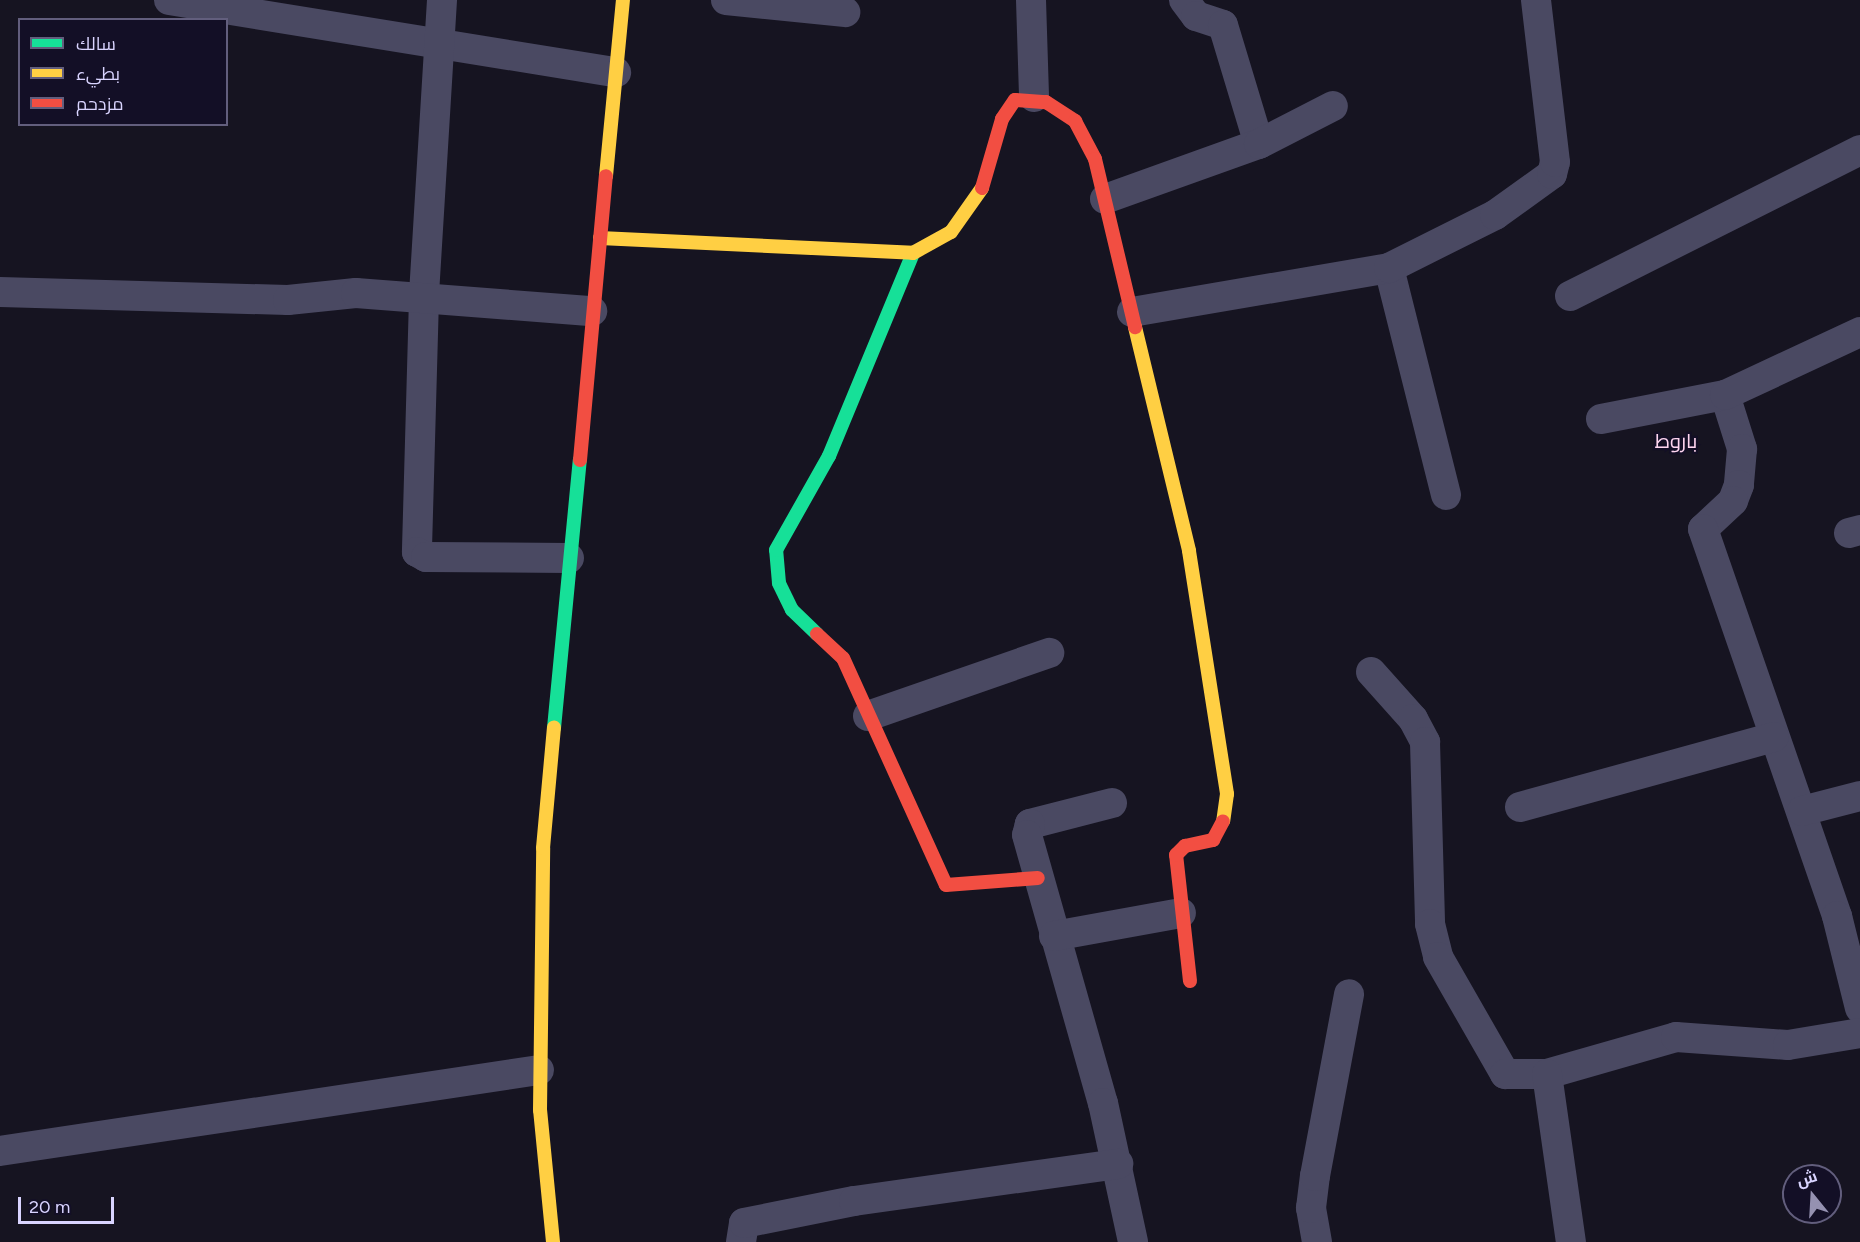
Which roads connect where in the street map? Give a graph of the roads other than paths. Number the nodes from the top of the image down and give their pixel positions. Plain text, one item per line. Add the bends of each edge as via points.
1 (169, 0) edge
2 (442, 0) edge
3 (623, 0) edge
4 (726, 0) edge
5 (1031, 0) edge
6 (1184, 0) edge
7 (1536, 0) edge
8 (845, 12) dead end
9 (438, 46) junction
10 (616, 72) junction
11 (1034, 97) junction
12 (1333, 106) dead end
13 (1259, 144) junction
14 (1860, 150) edge
15 (1105, 198) junction
16 (600, 238) junction
17 (913, 253) junction
18 (1389, 268) junction
19 (0, 292) edge
20 (1569, 296) dead end
21 (424, 298) junction
22 (592, 310) junction
23 (1132, 312) junction
24 (1860, 332) edge
25 (1725, 395) junction
26 (1601, 419) dead end
27 (1446, 495) dead end
28 (569, 558) junction
29 (1049, 653) dead end
30 (1371, 672) dead end
31 (868, 716) junction
32 (1774, 737) junction
33 (1860, 796) edge
34 (1112, 803) dead end
35 (1520, 807) dead end
36 (1802, 811) junction
37 (1038, 878) junction
38 (1181, 913) junction
39 (1054, 936) junction
40 (1190, 981) dead end
41 (1349, 994) dead end
42 (1860, 1008) edge
43 (1860, 1033) edge
44 (539, 1070) junction
45 (1547, 1074) junction
46 (0, 1151) edge
47 (1118, 1164) junction
48 (553, 1242) edge
49 (741, 1242) edge
50 (1133, 1242) edge
51 (1317, 1242) edge
52 (1571, 1242) edge

1 - 9 street
2 - 9 street
3 - 10 street
4 - 8 street
5 - 11 street
6 - 13 street via 1196,16 1223,26
7 - 18 street via 1556,162 1552,174 1495,215
9 - 10 street
9 - 21 street
10 - 16 street
11 - 15 street via 1076,121 1095,159
11 - 17 street via 1007,107 986,180 969,212 951,232
12 - 13 street
13 - 15 street
14 - 20 street
15 - 23 street
16 - 17 street
16 - 22 street
17 - 31 street via 829,456 776,550 779,583 792,610 843,658
18 - 23 street
18 - 27 street
19 - 21 street
21 - 22 street
21 - 28 street via 417,552 426,558
22 - 28 street
23 - 38 street via 1189,551 1227,794 1222,830 1213,840 1177,850
24 - 25 street
25 - 26 street
25 - 32 street via 1742,449 1740,485 1733,501 1703,529
28 - 44 street via 543,848
29 - 31 street
30 - 45 street via 1413,719 1425,742 1431,924 1438,957 1505,1074
31 - 37 street via 946,885
32 - 35 street
32 - 36 street
33 - 36 street
34 - 37 street via 1030,824 1027,835
36 - 42 street
37 - 39 street
38 - 39 street
38 - 40 street
39 - 47 street
41 - 51 street via 1315,1176 1311,1208
43 - 45 street via 1788,1045 1676,1037
44 - 46 street
44 - 48 street
45 - 52 street
47 - 49 street via 854,1201 744,1223
47 - 50 street

